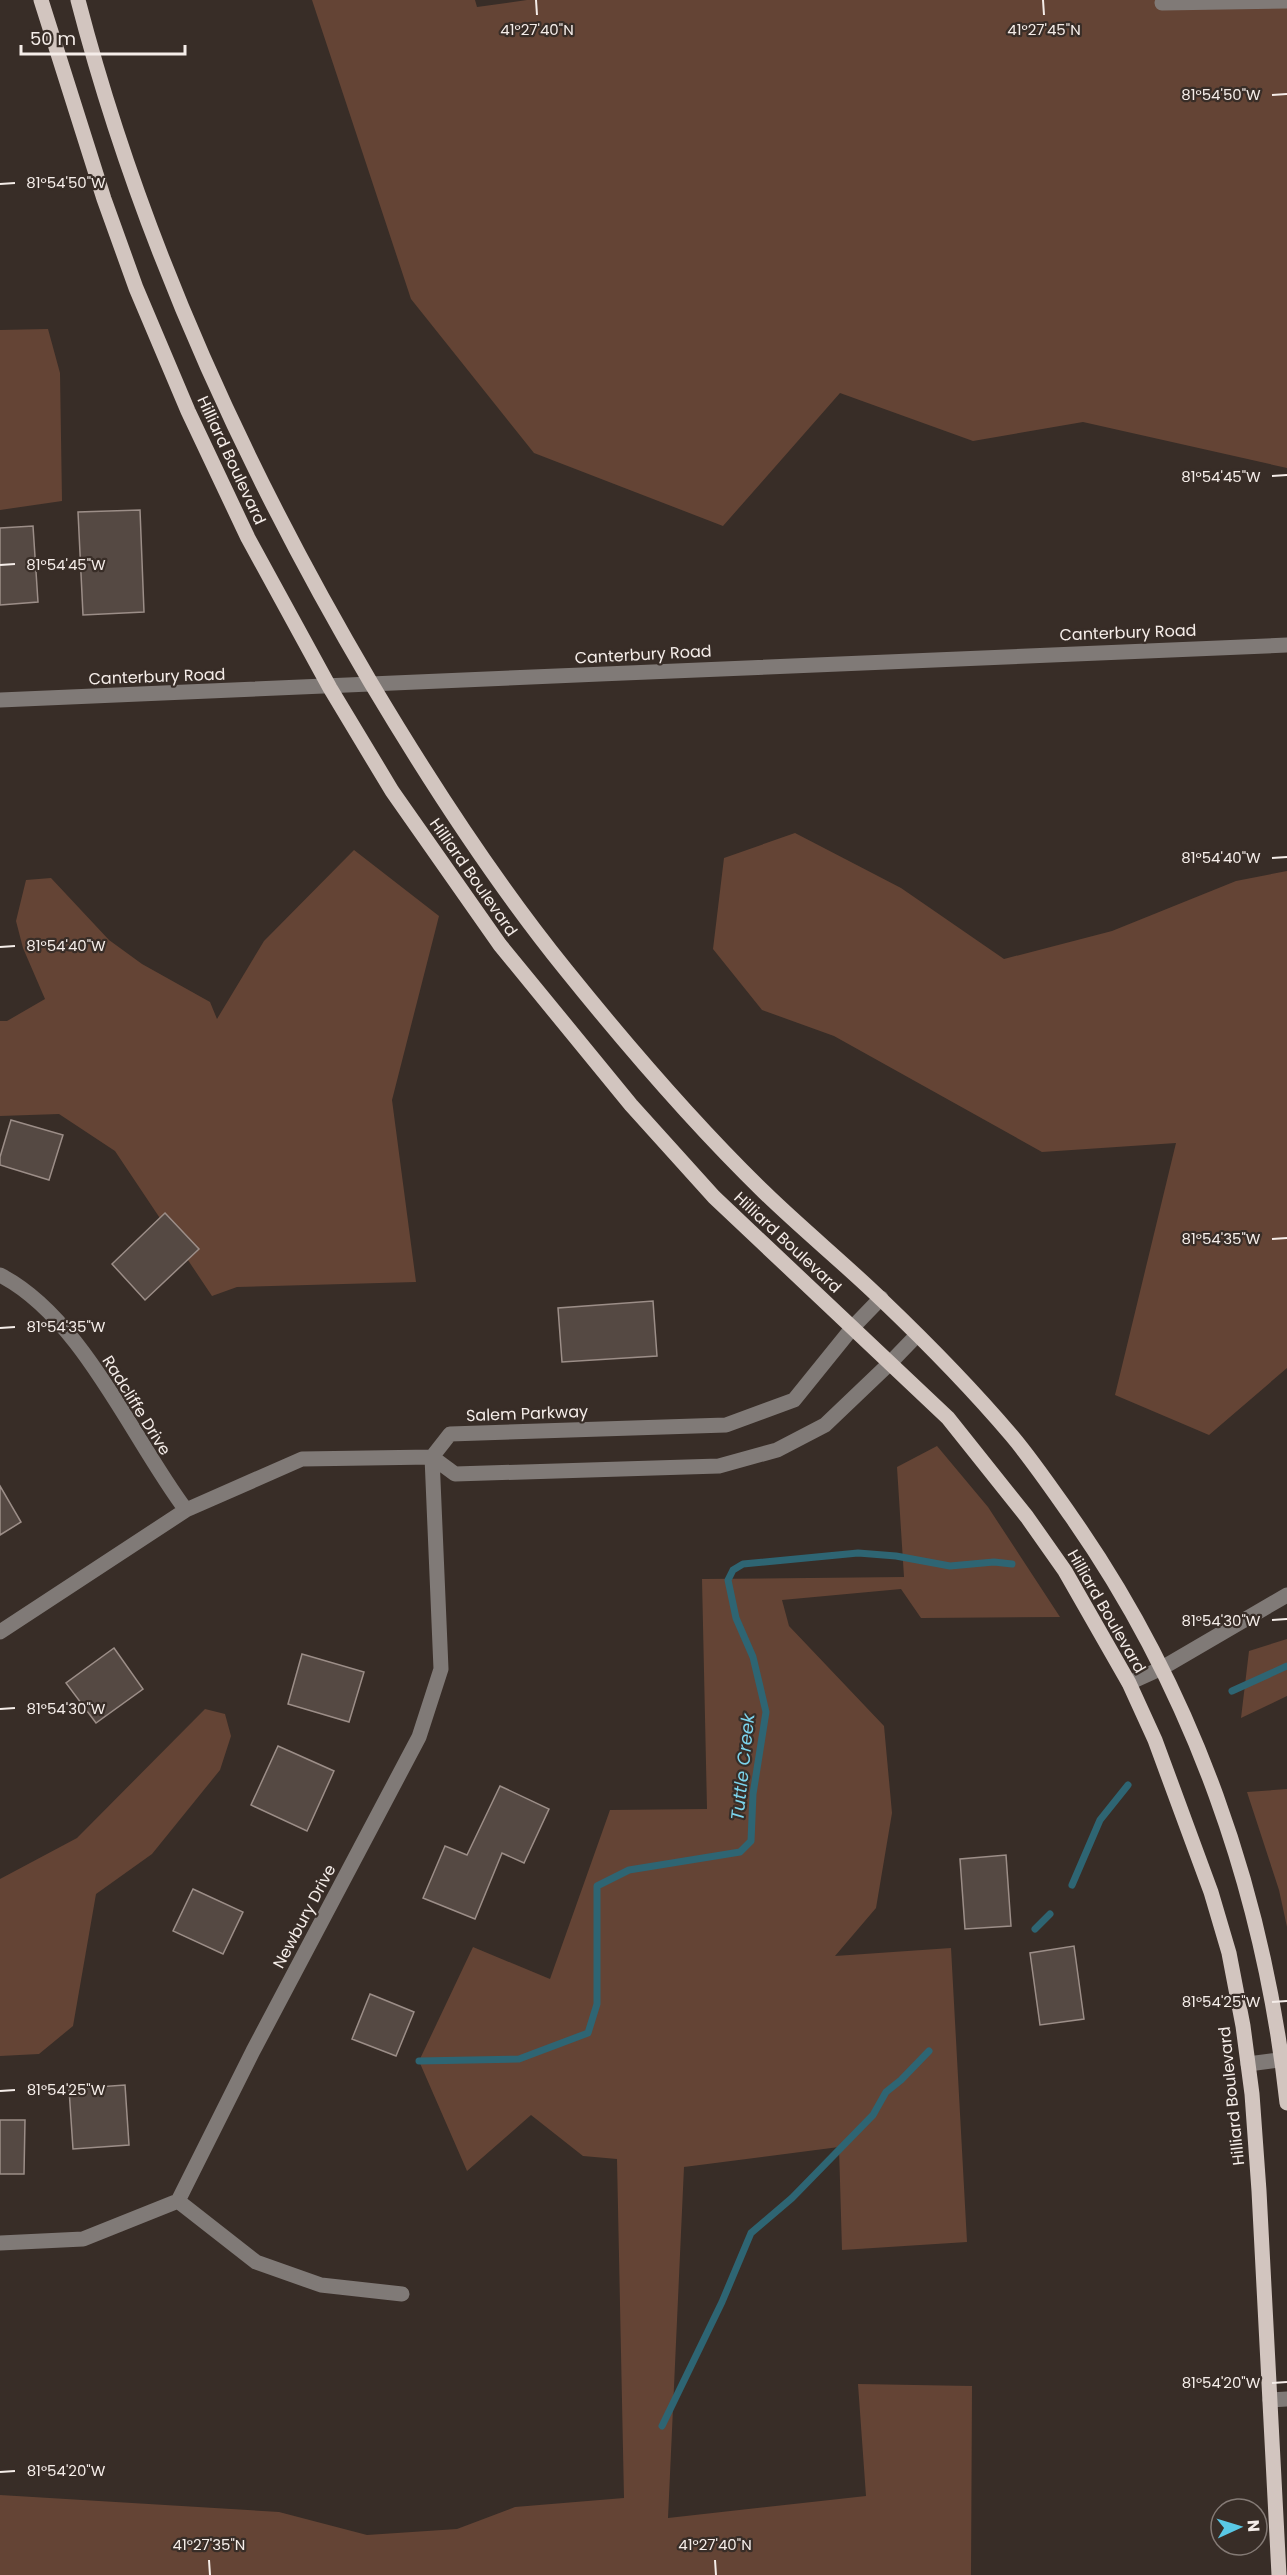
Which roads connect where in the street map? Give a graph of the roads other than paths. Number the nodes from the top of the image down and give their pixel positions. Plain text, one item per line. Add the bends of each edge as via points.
1 (41, 0) edge
2 (78, 0) edge
3 (1287, 1) edge
4 (1162, 3) dead end
5 (1287, 645) edge
6 (372, 685) junction
7 (330, 688) junction
8 (0, 700) edge
9 (0, 1275) edge
10 (881, 1298) junction
11 (853, 1327) junction
12 (917, 1335) junction
13 (890, 1363) junction
14 (432, 1456) junction
15 (186, 1510) junction
16 (1287, 1595) edge
17 (0, 1632) edge
18 (1162, 1668) junction
19 (1129, 1683) junction
20 (1285, 2059) edge
21 (1248, 2064) junction
22 (1287, 2103) edge
23 (178, 2201) junction
24 (0, 2243) edge
25 (402, 2294) dead end
26 (1287, 2399) edge
27 (1270, 2400) junction
28 (1279, 2575) edge

1 - 7 main road, Hilliard Boulevard via 100,189 136,288 248,538
2 - 6 main road, Hilliard Boulevard via 116,126 186,314 250,460 327,609
3 - 4 street
5 - 6 street, Canterbury Road via 964,656
6 - 7 street, Canterbury Road
6 - 10 main road, Hilliard Boulevard via 465,833 581,988 723,1151 826,1251
7 - 8 street, Canterbury Road
7 - 11 main road, Hilliard Boulevard via 392,791 500,945 631,1105 714,1197
9 - 15 street, Radcliffe Drive via 21,1286 72,1336
10 - 11 street, Salem Parkway
10 - 12 main road, Hilliard Boulevard
11 - 13 main road, Hilliard Boulevard
11 - 14 street, Salem Parkway via 794,1401 726,1425 450,1434
12 - 13 street
12 - 18 main road, Hilliard Boulevard via 1016,1440 1050,1486 1095,1550
13 - 14 street via 825,1425 777,1450 719,1466 455,1474
13 - 19 main road, Hilliard Boulevard via 948,1418 1028,1517 1065,1571
14 - 15 street via 302,1458
14 - 23 street, Newbury Drive via 441,1669 419,1737
15 - 17 street
16 - 18 street
18 - 19 street
18 - 20 main road, Hilliard Boulevard via 1190,1725 1234,1846 1256,1923
19 - 21 main road, Hilliard Boulevard via 1155,1740 1211,1892 1229,1953
20 - 21 street
20 - 22 main road, Hilliard Boulevard
21 - 27 main road, Hilliard Boulevard
23 - 24 street via 83,2239
23 - 25 street via 256,2262 321,2285
26 - 27 street
27 - 28 main road, Hilliard Boulevard

